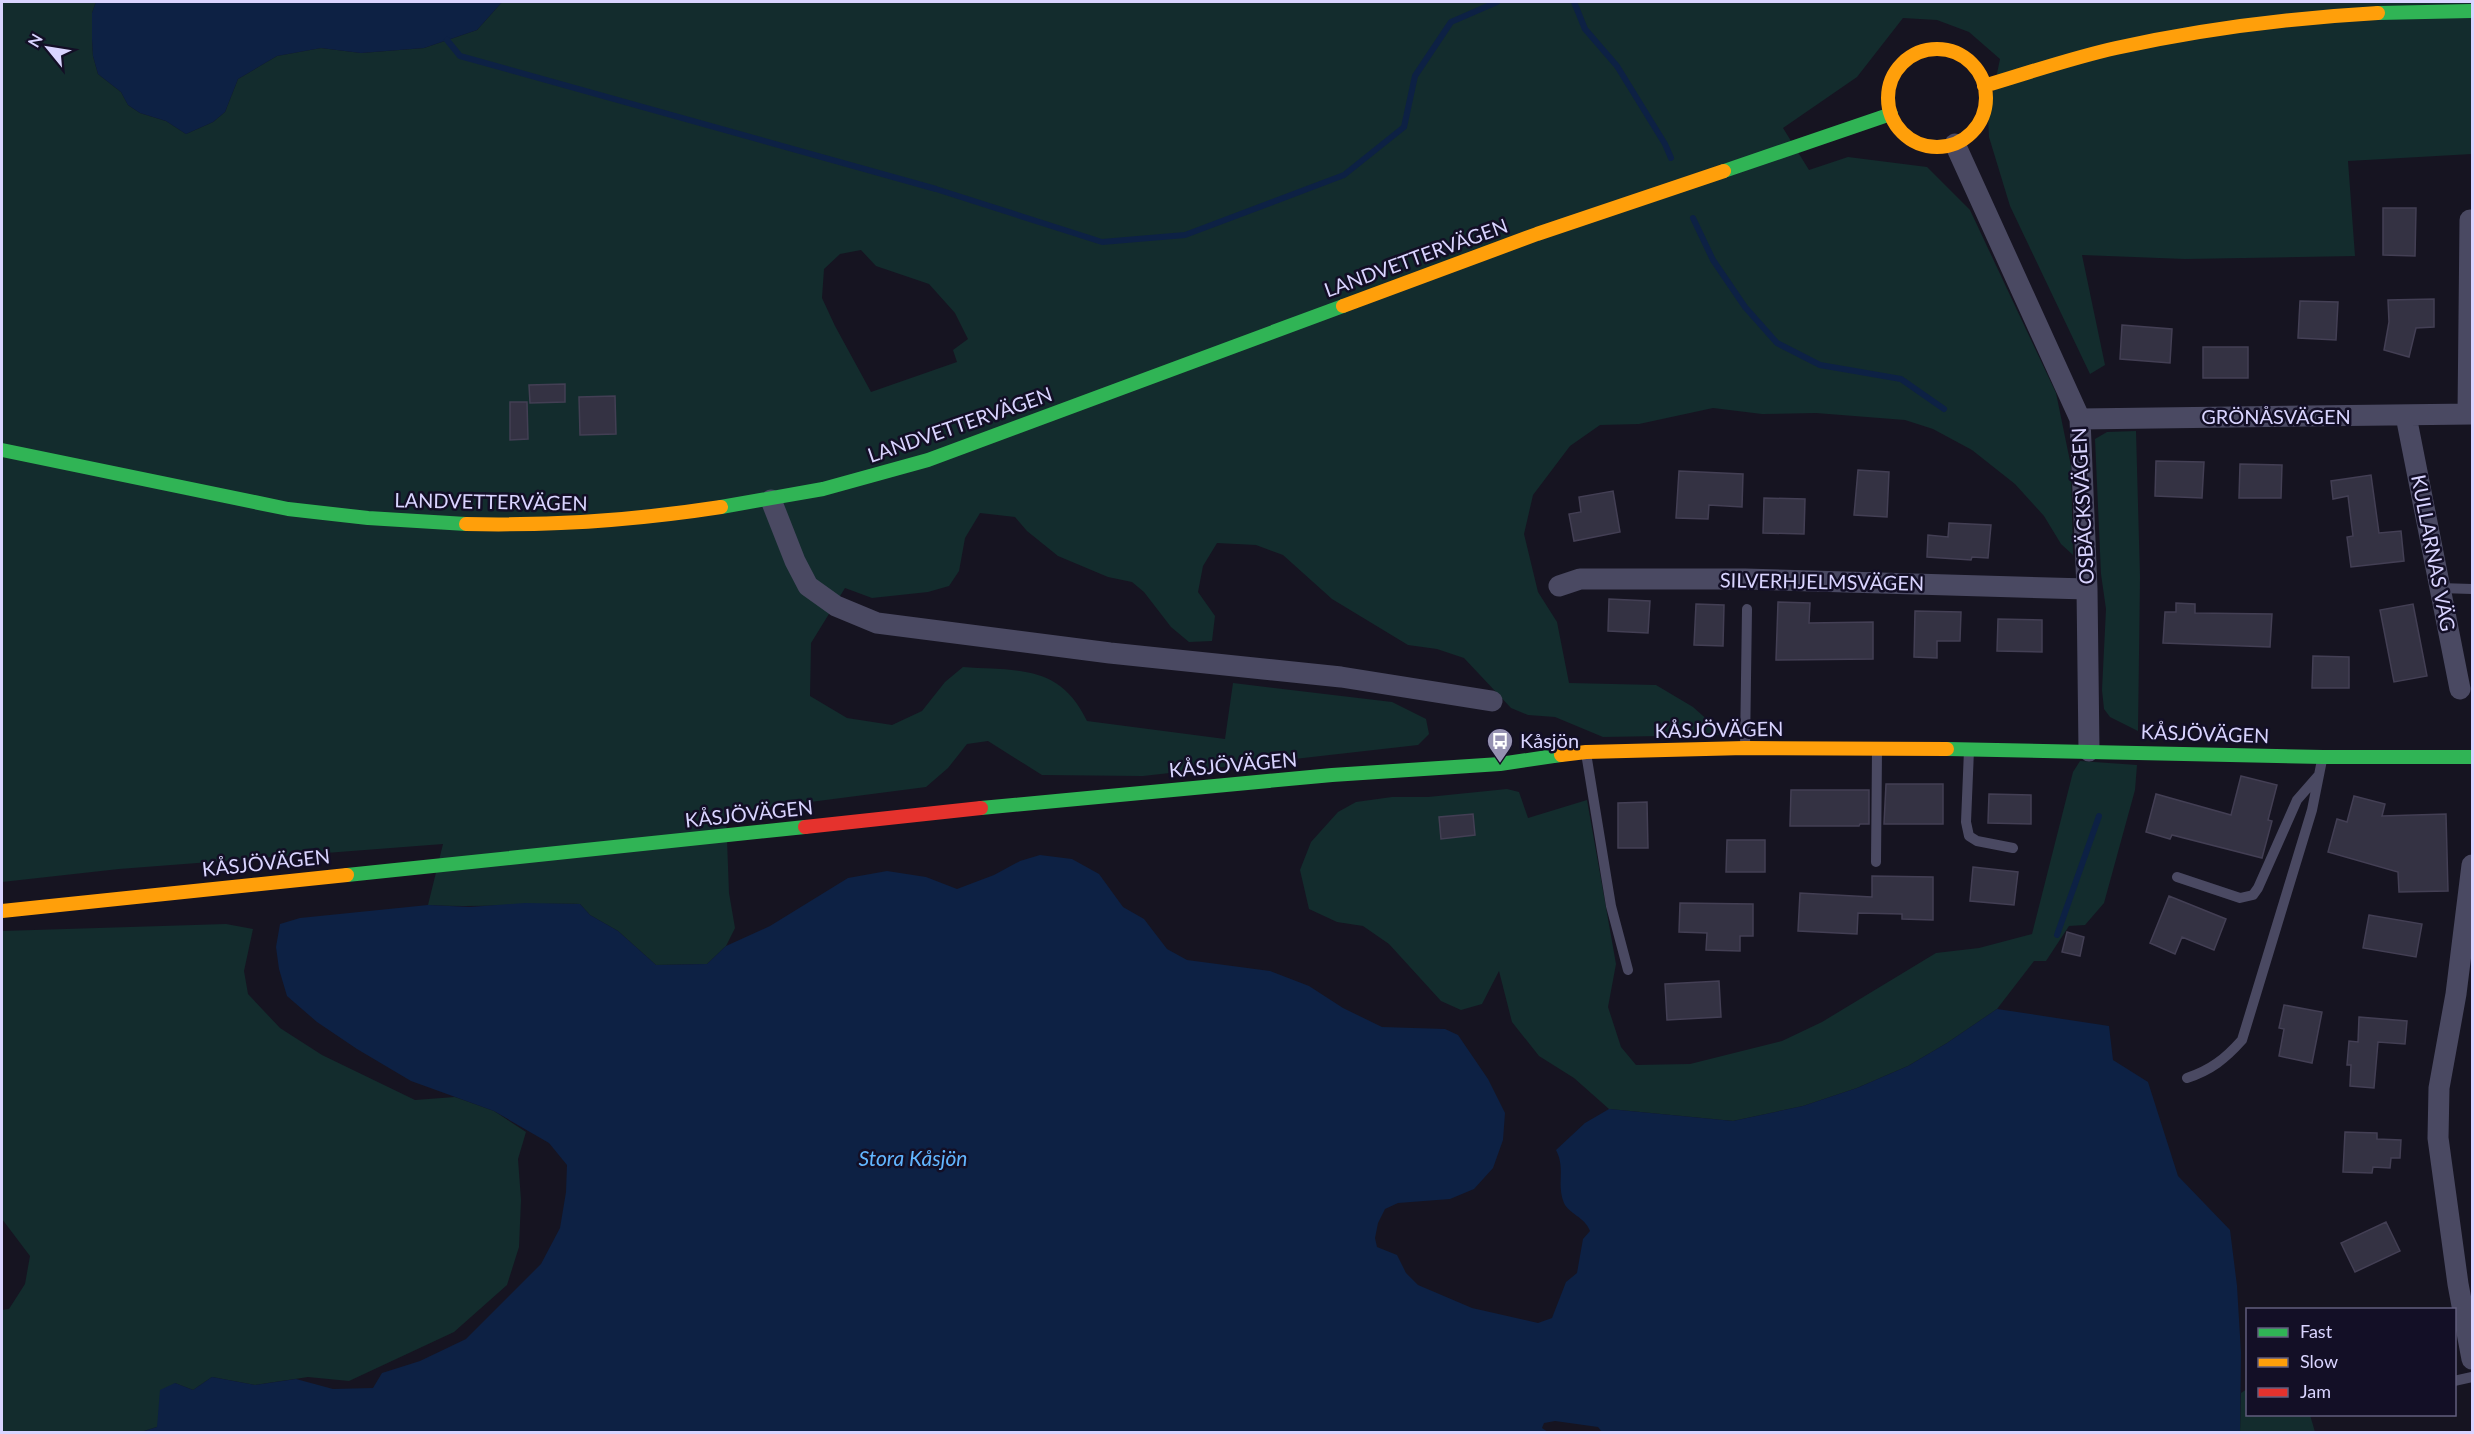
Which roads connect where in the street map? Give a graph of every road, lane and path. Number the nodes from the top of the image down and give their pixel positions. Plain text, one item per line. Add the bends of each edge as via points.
1 (2472, 11) edge
2 (1984, 86) junction
3 (1891, 114) junction
4 (1955, 144) junction
5 (2470, 220) dead end
6 (2470, 414) edge
7 (2406, 416) junction
8 (2080, 419) junction
9 (2, 450) edge
10 (771, 500) junction
11 (1559, 586) dead end
12 (2440, 588) junction
13 (2087, 589) junction
14 (2472, 589) edge
15 (1747, 609) dead end
16 (2460, 689) dead end
17 (1492, 701) dead end
18 (1745, 748) junction
19 (1877, 748) junction
20 (1969, 748) junction
21 (2089, 751) junction
22 (1586, 752) junction
23 (2323, 757) junction
24 (2472, 757) edge
25 (2318, 776) junction
26 (2013, 848) dead end
27 (1876, 861) dead end
28 (2472, 865) edge
29 (2177, 877) dead end
30 (2, 911) edge
31 (1628, 970) dead end
32 (2464, 995) edge
33 (2187, 1078) dead end
34 (2471, 1347) edge
35 (2472, 1377) edge
36 (2456, 1381) edge

1 - 2 street via 2341,15 2187,33 2113,48
2 - 3 street via 1973,66 1961,56 1938,50 1923,52 1909,59 1894,76 1889,99
2 - 4 street via 1986,102 1979,124
3 - 4 street via 1904,134 1917,143 1932,147
3 - 10 street, LANDVETTERVÄGEN via 1517,241 928,460
4 - 8 street, OSBÄCKSVÄGEN
5 - 6 street
6 - 7 street, GRÖNÅSVÄGEN
7 - 8 street, GRÖNÅSVÄGEN
7 - 12 street, KULLARNAS VÄG
8 - 13 street, OSBÄCKSVÄGEN
9 - 10 street, LANDVETTERVÄGEN via 301,511 396,521 574,524 651,518
10 - 17 street via 808,586 836,606 877,623 1341,677
11 - 13 street, SILVERHJELMSVÄGEN via 1580,579 1745,579
12 - 14 lane
12 - 16 street, KULLARNAS VÄG
13 - 21 street, OSBÄCKSVÄGEN
15 - 18 lane
18 - 19 street, KÅSJÖVÄGEN
18 - 22 street, KÅSJÖVÄGEN
19 - 20 street, KÅSJÖVÄGEN
19 - 27 lane
20 - 21 street, KÅSJÖVÄGEN
20 - 26 lane via 1969,836
21 - 23 street, KÅSJÖVÄGEN
22 - 30 street, KÅSJÖVÄGEN via 1500,764 1052,801
22 - 31 lane via 1611,906
23 - 24 street, KÅSJÖVÄGEN
23 - 25 lane
25 - 29 lane via 2297,800 2253,895 2240,898
25 - 33 lane via 2312,810 2242,1040 2207,1072
28 - 32 street
32 - 34 street via 2439,1088 2439,1138 2458,1284
35 - 36 lane

